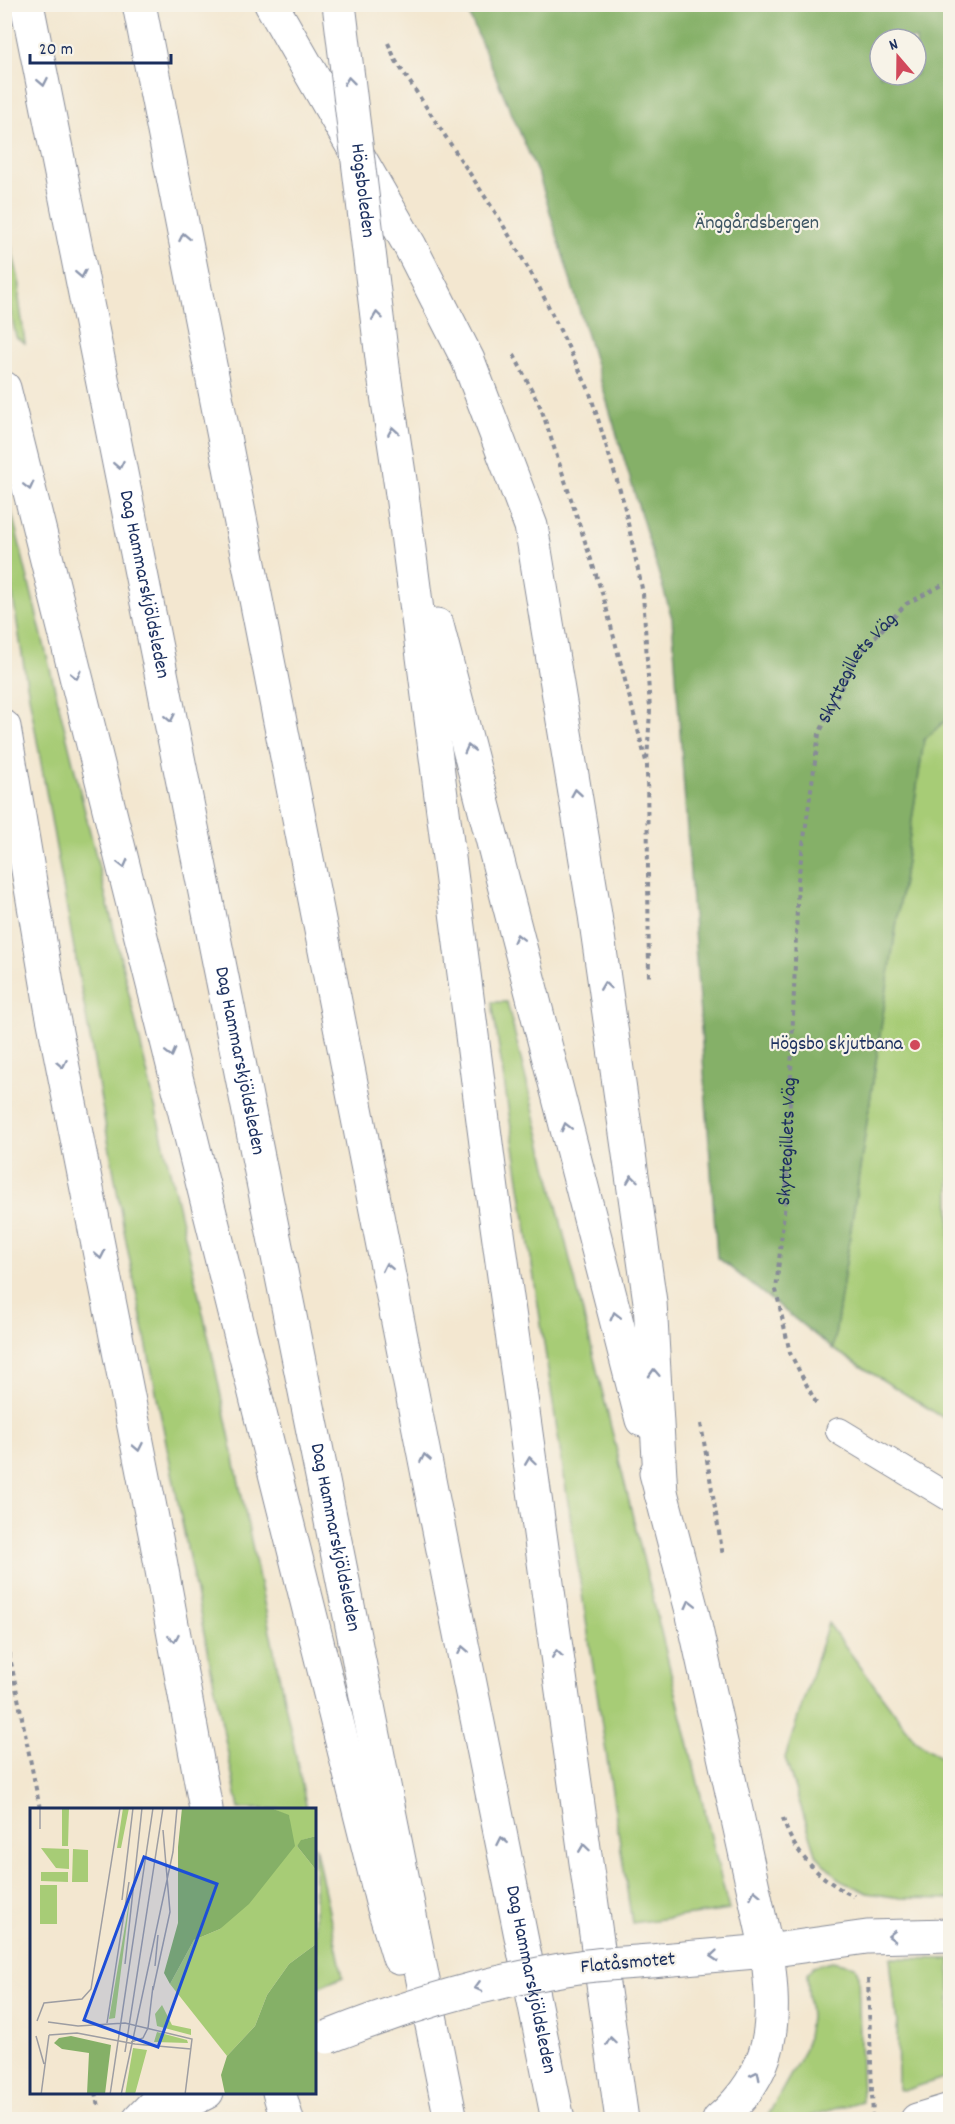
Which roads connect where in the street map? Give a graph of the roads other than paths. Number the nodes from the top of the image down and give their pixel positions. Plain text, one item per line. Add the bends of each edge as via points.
1 (27, 4) edge
2 (139, 4) edge
3 (271, 4) edge
4 (339, 4) edge
5 (4, 388) edge
6 (401, 487) junction
7 (4, 727) edge
8 (4, 837) edge
9 (51, 1007) junction
10 (839, 1431) road end
11 (661, 1494) junction
12 (951, 1498) edge
13 (206, 1808) edge
14 (951, 1935) edge
15 (767, 1951) junction
16 (321, 2040) edge
17 (201, 2094) edge
18 (280, 2094) edge
19 (157, 2109) edge
20 (951, 2110) edge
21 (287, 2120) edge
22 (449, 2120) edge
23 (558, 2120) edge
24 (622, 2120) edge
25 (720, 2120) edge
26 (917, 2120) edge

1 -> 22 main road, Dag Hammarskjöldsleden
23 -> 2 main road, Dag Hammarskjöldsleden
11 -> 3 main road via 650,1302 596,927 531,526 468,360 410,246
6 -> 4 main road, Högsboleden, bridge
5 -> 22 main road via 382,1902
11 -> 6 main road
24 -> 6 main road via 492,1190
7 - 9 main road
8 - 9 main road
9 -> 13 main road
10 - 12 lane
15 -> 11 main road via 692,1611
14 -> 15 main road, Flatåsmotet via 867,1937
15 -> 16 main road, Flatåsmotet, bridge via 580,1967 484,1985 394,2011
25 -> 15 main road via 749,2089 771,2036 773,2013
17 - 19 main road
18 - 21 main road
20 - 26 main road

